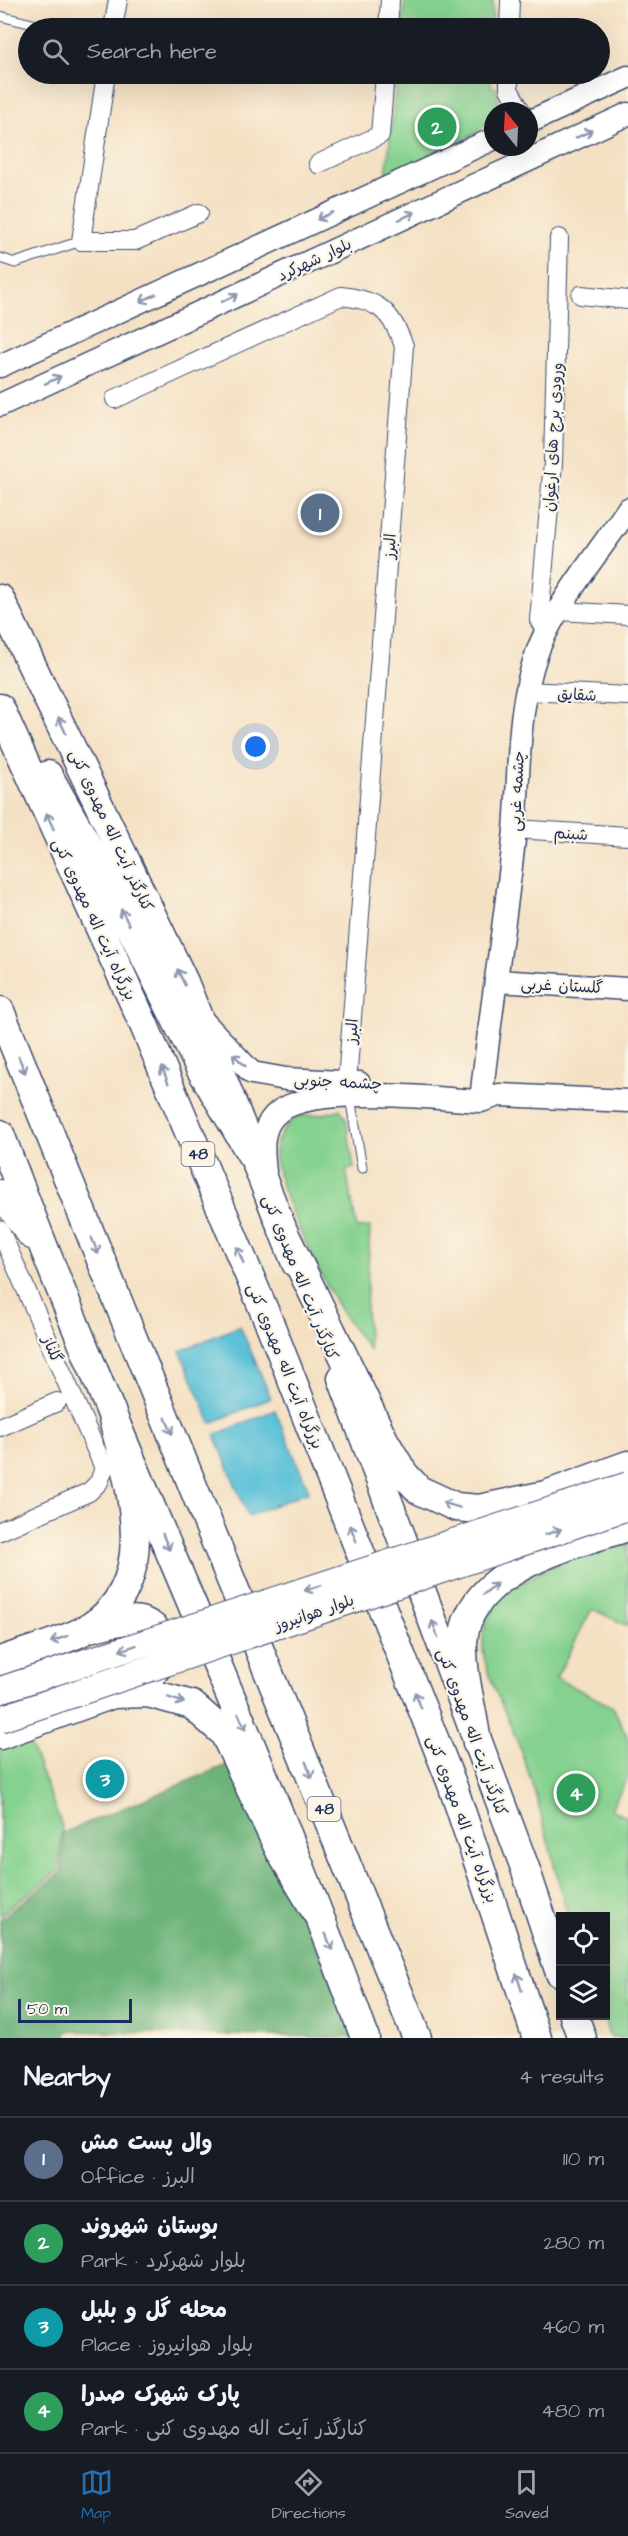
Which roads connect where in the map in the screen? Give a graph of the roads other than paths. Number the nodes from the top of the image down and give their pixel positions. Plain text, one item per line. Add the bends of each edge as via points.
1 (118, 0) edge
2 (390, 0) edge
3 (510, 0) edge
4 (0, 16) edge
5 (115, 18) edge
6 (389, 18) edge
7 (509, 18) edge
8 (18, 20) edge
9 (627, 71) edge
10 (610, 83) edge
11 (105, 84) edge
12 (384, 84) edge
13 (509, 84) edge
14 (609, 84) edge
15 (516, 102) edge
16 (628, 114) edge
17 (538, 118) edge
18 (484, 143) edge
19 (318, 164) dead end
20 (200, 213) dead end
21 (559, 238) dead end
22 (81, 241) junction
23 (0, 258) edge
24 (580, 295) dead end
25 (628, 300) edge
26 (7, 361) edge
27 (115, 399) dead end
28 (0, 405) edge
29 (628, 509) edge
30 (0, 599) edge
31 (559, 611) junction
32 (628, 615) edge
33 (547, 634) junction
34 (526, 691) junction
35 (628, 696) edge
36 (0, 697) edge
37 (0, 708) edge
38 (515, 828) junction
39 (628, 837) edge
40 (497, 981) junction
41 (628, 989) edge
42 (0, 1011) edge
43 (199, 1017) junction
44 (348, 1088) junction
45 (487, 1094) junction
46 (628, 1101) edge
47 (0, 1134) edge
48 (251, 1154) junction
49 (362, 1168) dead end
50 (267, 1190) junction
51 (0, 1193) edge
52 (0, 1230) edge
53 (287, 1239) junction
54 (52, 1274) junction
55 (57, 1402) dead end
56 (111, 1411) junction
57 (0, 1427) edge
58 (628, 1466) edge
59 (628, 1485) edge
60 (546, 1495) junction
61 (628, 1507) edge
62 (628, 1527) edge
63 (0, 1531) edge
64 (548, 1553) junction
65 (89, 1628) junction
66 (0, 1661) edge
67 (0, 1690) edge
68 (113, 1694) junction
69 (0, 1719) edge
70 (0, 1735) edge
71 (477, 1743) junction
72 (318, 1915) junction
73 (559, 1966) edge
74 (400, 1998) junction
75 (575, 2020) edge
76 (365, 2038) edge
77 (407, 2038) edge
78 (417, 2038) edge
79 (537, 2038) edge
80 (582, 2038) edge

1 - 5 street
2 - 6 street
3 - 7 street
4 - 8 lane
9 - 10 street
11 - 22 street
12 - 19 street via 380,135
13 - 15 street
14 - 17 street
28 -> 16 street, بلوار شهرکرد
18 -> 26 street, بلوار شهرکرد
20 - 22 street via 135,241
21 - 33 street, ورودی برج های ارغوان via 553,463 539,620
22 - 23 lane via 15,263
24 - 25 street
27 - 44 street, البرز via 341,296 380,305 396,323 404,346
29 - 31 street, چشمه غربی
43 -> 30 main road, کنارگذر آیت اله مهدوی کنی
31 - 32 street
31 - 33 street, چشمه غربی
33 - 34 street, چشمه غربی via 538,649
34 - 35 street, شقایق
34 - 38 street, چشمه غربی via 518,737
48 -> 36 main road via 200,1068 109,884
79 -> 37 main road, بزرگراه آیت اله مهدوی کنی / 48 via 452,1784 271,1327 144,1025
38 - 39 street, شبنم
38 - 40 street, چشمه غربی
40 - 41 street, گلستان غربی
40 - 45 street, چشمه غربی
42 -> 74 main road, 48
44 -> 43 street, چشمه جنوبی via 252,1073
43 - 48 main road, کنارگذر آیت اله مهدوی کنی
44 - 45 street, چشمه جنوبی
44 - 49 lane
44 - 50 street, چشمه جنوبی via 301,1101 275,1114 265,1130 263,1148
45 - 46 street, چشمه جنوبی
47 - 54 main road
48 - 50 main road, کنارگذر آیت اله مهدوی کنی
50 - 53 main road, کنارگذر آیت اله مهدوی کنی
51 - 54 main road via 22,1220
52 - 63 street, گلناز via 104,1468 99,1482 89,1492
60 -> 53 main road via 479,1509 456,1507 419,1490 404,1474 384,1440
71 -> 53 main road, کنارگذر آیت اله مهدوی کنی
54 - 56 main road
55 - 57 street
56 - 65 main road via 136,1514 135,1553 118,1598 107,1614
56 -> 72 main road via 253,1746
58 - 60 main road
59 -> 67 main road, بلوار هوانیروز, bridge
60 - 64 main road via 484,1518 471,1532 476,1552 493,1562 507,1563
69 -> 61 main road, بلوار هوانیروز, bridge
62 - 64 main road
71 -> 64 main road via 463,1653 470,1614 492,1586
65 -> 66 main road
65 - 68 main road via 139,1621 163,1638 165,1653 160,1664 146,1678
68 - 70 main road
68 -> 72 main road via 169,1697 192,1706 224,1733 280,1851
71 - 73 main road, کنارگذر آیت اله مهدوی کنی
72 -> 76 main road
74 - 77 main road
74 - 78 main road, 48
75 - 80 main road

